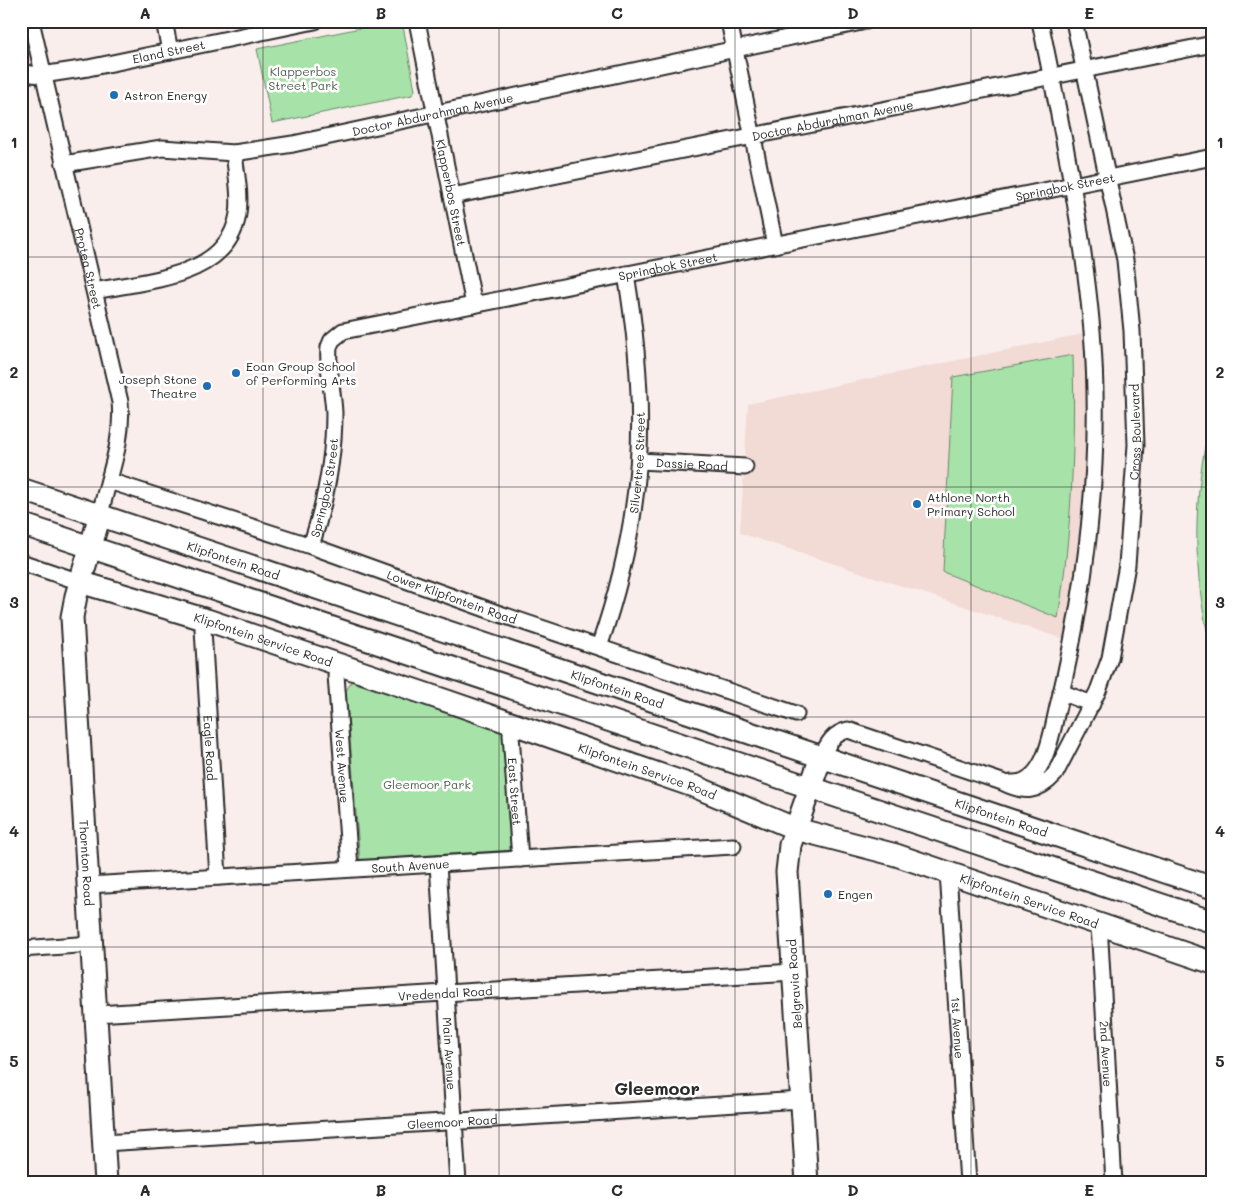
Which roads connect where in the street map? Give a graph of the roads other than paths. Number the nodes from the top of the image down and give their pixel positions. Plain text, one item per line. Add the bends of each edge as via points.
1 (31, 21) edge
2 (164, 21) edge
3 (315, 21) edge
4 (417, 21) edge
5 (729, 21) edge
6 (866, 21) edge
7 (1040, 21) edge
8 (1074, 21) edge
9 (285, 24) edge
10 (1213, 44) edge
11 (735, 49) junction
12 (170, 51) junction
13 (1084, 70) junction
14 (21, 73) edge
15 (42, 75) junction
16 (1051, 76) junction
17 (434, 112) junction
18 (752, 138) junction
19 (234, 153) junction
20 (1213, 156) edge
21 (64, 164) junction
22 (1107, 178) junction
23 (1071, 185) junction
24 (452, 196) junction
25 (775, 245) junction
26 (626, 274) junction
27 (95, 291) junction
28 (474, 305) junction
29 (640, 461) junction
30 (744, 467) dead end
31 (109, 481) junction
32 (21, 489) edge
33 (100, 515) junction
34 (21, 524) edge
35 (311, 546) junction
36 (91, 547) junction
37 (21, 562) edge
38 (80, 582) junction
39 (207, 620) junction
40 (599, 647) junction
41 (340, 665) junction
42 (1061, 692) junction
43 (1092, 704) junction
44 (796, 714) dead end
45 (514, 724) junction
46 (821, 757) junction
47 (1002, 782) junction
48 (810, 788) junction
49 (796, 829) junction
50 (734, 846) dead end
51 (520, 859) junction
52 (438, 864) junction
53 (350, 868) junction
54 (948, 872) junction
55 (218, 877) junction
56 (88, 885) junction
57 (1213, 888) edge
58 (1213, 922) edge
59 (1099, 924) junction
60 (92, 944) junction
61 (21, 949) edge
62 (1213, 963) edge
63 (794, 972) junction
64 (446, 992) junction
65 (96, 1014) junction
66 (802, 1100) junction
67 (454, 1122) junction
68 (104, 1143) junction
69 (106, 1183) edge
70 (458, 1183) edge
71 (807, 1183) edge
72 (968, 1183) edge
73 (1114, 1183) edge

1 - 15 street, Protea Street
2 - 12 street
3 - 9 street, Eland Street
4 - 17 street, Klapperbos Street
5 - 11 street
6 - 11 street, Doctor Abdurahman Avenue
7 - 16 street, Cross Boulevard
8 - 13 street, Cross Boulevard
9 - 12 street, Eland Street
10 - 13 street, Doctor Abdurahman Avenue
11 - 17 street, Doctor Abdurahman Avenue
11 - 18 street
12 - 15 street, Eland Street
13 - 16 street, Doctor Abdurahman Avenue
13 - 22 street, Cross Boulevard
14 - 15 street, Eland Street
15 - 21 street, Protea Street
16 - 18 street, Doctor Abdurahman Avenue
16 - 23 street, Cross Boulevard
17 - 19 street, Doctor Abdurahman Avenue via 293,144
17 - 24 street, Klapperbos Street
18 - 24 street, Doctor Abdurahman Avenue
18 - 25 street
19 - 21 street, Doctor Abdurahman Avenue via 162,148
19 - 27 street via 238,213 234,231 214,257 196,268
20 - 22 street, Springbok Street
21 - 27 street, Protea Street
22 - 23 street, Springbok Street
22 - 43 street, Cross Boulevard via 1125,260 1132,331 1136,444 1129,547 1120,608 1110,658
23 - 25 street, Springbok Street
23 - 42 street, Cross Boulevard via 1092,332 1093,484 1073,642
24 - 28 street, Klapperbos Street
25 - 26 street, Springbok Street
26 - 28 street, Springbok Street
26 - 29 street, Silvertree Street via 640,386
27 - 31 street, Protea Street via 122,418
28 - 35 street, Springbok Street via 353,328 332,340 328,354 334,411 333,442 329,477
29 - 30 street, Dassie Road
29 - 40 street, Silvertree Street via 625,562
31 - 33 street, Protea Street
31 - 35 street, Lower Klipfontein Road
32 - 33 main road, Klipfontein Road
33 - 36 main road, Thornton Road
33 - 46 main road, Klipfontein Road
34 - 36 main road
35 - 40 street, Lower Klipfontein Road
36 - 38 main road, Thornton Road
36 - 48 main road
37 - 38 street
38 - 39 main road, Klipfontein Service Road
38 - 56 main road, Thornton Road via 72,617
39 - 41 main road, Klipfontein Service Road
39 - 55 street, Eagle Road via 203,629
40 - 44 street, Lower Klipfontein Road
41 - 45 main road, Klipfontein Service Road
41 - 53 street, West Avenue via 336,675
42 - 43 street
42 - 47 street, Cross Boulevard via 1039,768 1032,778 1024,782
43 - 47 street, Cross Boulevard via 1055,774 1048,781 1024,790
45 - 49 main road, Klipfontein Service Road via 696,787
45 - 51 street, East Street via 511,735
46 - 47 street, Cross Boulevard via 829,741 848,730
46 - 48 main road, Belgravia Road
46 - 57 main road, Klipfontein Road
48 - 49 main road, Belgravia Road
48 - 58 main road
49 - 54 main road, Klipfontein Service Road
49 - 63 main road, Belgravia Road via 787,872
50 - 51 street, South Avenue
51 - 52 street, South Avenue
52 - 53 street, South Avenue
52 - 64 street, Main Avenue
53 - 55 street, South Avenue
54 - 59 main road, Klipfontein Service Road
54 - 72 street, 1st Avenue
55 - 56 street, South Avenue
56 - 60 main road, Thornton Road
59 - 62 main road, Klipfontein Service Road
59 - 73 street, 2nd Avenue
60 - 61 street
60 - 65 main road, Thornton Road
63 - 64 street, Vredendal Road
63 - 66 main road, Belgravia Road
64 - 65 street, Vredendal Road
64 - 67 street, Main Avenue
65 - 68 main road, Thornton Road
66 - 67 street, Gleemoor Road
66 - 71 main road, Belgravia Road
67 - 68 street, Gleemoor Road
67 - 70 street, Main Avenue
68 - 69 main road, Thornton Road

